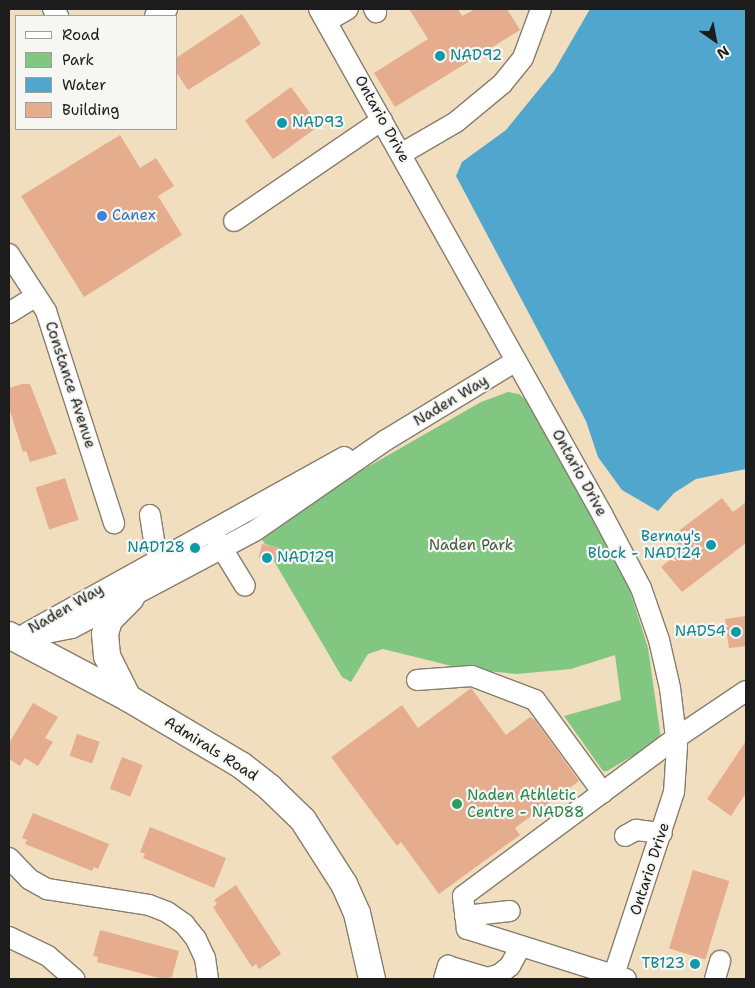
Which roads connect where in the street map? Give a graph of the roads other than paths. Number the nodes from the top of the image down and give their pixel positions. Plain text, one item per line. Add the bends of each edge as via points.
1 (348, 9) edge
2 (541, 9) edge
3 (323, 15) edge
4 (382, 120) junction
5 (401, 154) junction
6 (234, 221) dead end
7 (9, 254) edge
8 (36, 296) junction
9 (9, 313) edge
10 (516, 361) junction
11 (386, 440) junction
12 (150, 515) dead end
13 (114, 523) dead end
14 (210, 529) junction
15 (222, 549) junction
16 (159, 557) junction
17 (168, 578) junction
18 (245, 586) dead end
19 (131, 598) junction
20 (11, 640) edge
21 (417, 680) dead end
22 (746, 691) edge
23 (128, 698) junction
24 (676, 738) junction
25 (603, 793) junction
26 (662, 833) junction
27 (625, 836) dead end
28 (9, 858) edge
29 (510, 911) dead end
30 (466, 916) junction
31 (14, 940) edge
32 (520, 947) junction
33 (620, 977) edge
34 (74, 979) edge
35 (208, 979) edge
36 (372, 979) edge
37 (444, 979) edge

1 - 3 street
2 - 5 street via 523,58 502,84 456,122
3 - 4 street, Ontario Drive
4 - 5 street, Ontario Drive
4 - 6 street
5 - 10 street, Ontario Drive
7 - 8 street, Constance Avenue
8 - 9 street
8 - 13 street, Constance Avenue via 46,311
10 - 11 street, Naden Way
10 - 24 street, Ontario Drive via 641,588 668,678
11 - 14 street, Naden Way via 328,464
11 - 15 street, Naden Way via 256,530
12 - 16 street
14 - 15 street
14 - 16 street, Naden Way
15 - 17 street, Naden Way
15 - 18 street
16 - 17 street
16 - 20 street, Naden Way
17 - 19 street, Naden Way
19 - 20 street, Naden Way via 72,628
19 - 23 main road via 109,620 105,634 107,656
20 - 23 main road, Admirals Road
21 - 25 street via 472,676 540,699
22 - 24 street
23 - 36 main road, Admirals Road via 242,765 303,820 326,852 350,898
24 - 25 street
24 - 26 street, Ontario Drive via 674,792
25 - 30 street via 463,896
26 - 27 street via 636,830
26 - 33 street, Ontario Drive
28 - 35 street via 29,879 47,889 139,903 167,912 184,924 196,939 205,958
29 - 30 street
30 - 32 street via 467,929
31 - 34 street via 48,956
32 - 33 street
32 - 37 street via 510,966 500,974 488,978 448,966

